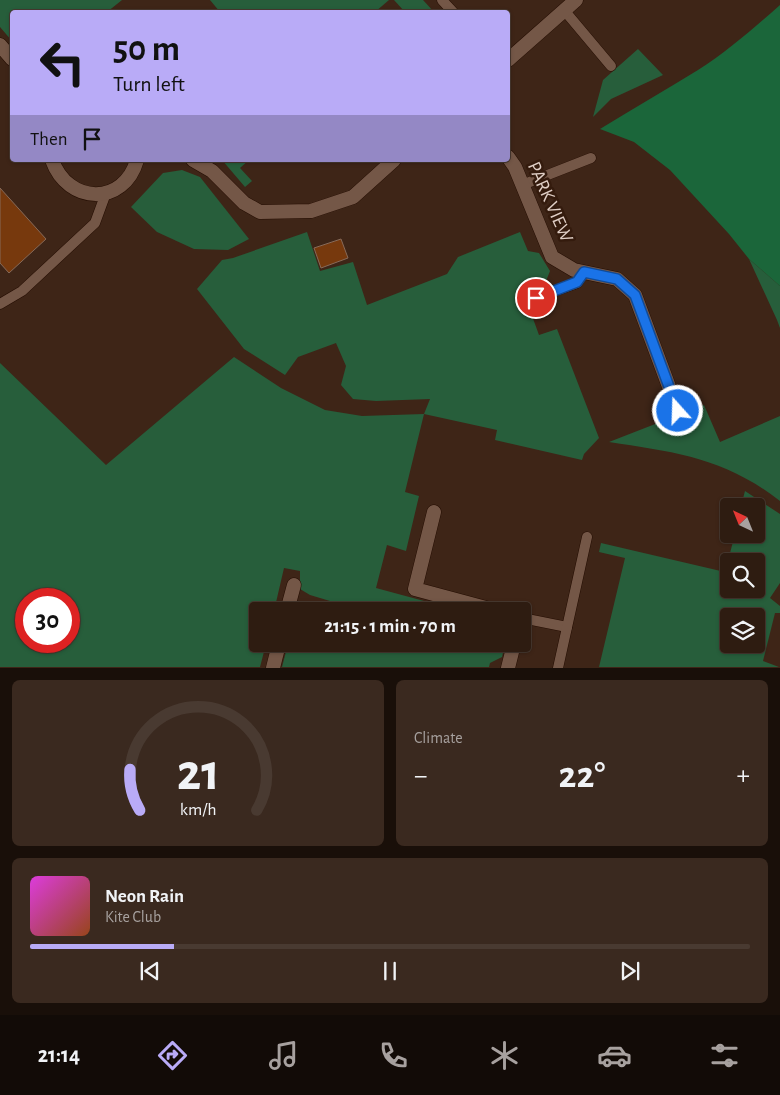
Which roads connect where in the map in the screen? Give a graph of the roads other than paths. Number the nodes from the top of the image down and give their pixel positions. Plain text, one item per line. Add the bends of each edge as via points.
1 (442, 0) edge
2 (576, 0) edge
3 (451, 10) edge
4 (564, 10) junction
5 (0, 45) edge
6 (10, 56) edge
7 (510, 58) edge
8 (611, 66) dead end
9 (591, 158) dead end
10 (510, 160) edge
11 (53, 162) edge
12 (136, 162) edge
13 (196, 162) edge
14 (392, 162) edge
15 (522, 185) junction
16 (106, 193) junction
17 (584, 272) junction
18 (536, 298) dead end
19 (0, 304) edge
20 (678, 411) dead end
21 (434, 512) dead end
22 (587, 537) dead end
23 (294, 585) dead end
24 (289, 602) edge
25 (462, 602) edge
26 (531, 620) edge
27 (567, 627) junction
28 (277, 652) edge
29 (512, 652) edge
30 (273, 668) edge
31 (508, 668) edge
32 (558, 668) edge

1 - 3 lane
2 - 4 street
4 - 7 street
4 - 8 lane
5 - 6 street
9 - 15 lane
10 - 15 street, PARK VIEW
11 - 16 street via 65,183 77,191
12 - 16 street via 128,179
13 - 14 street via 212,171 244,203 260,212 312,211 352,197
15 - 17 street, PARK VIEW via 552,256 574,270
16 - 19 lane via 95,223 22,291
17 - 18 lane via 577,282
17 - 20 street, PARK VIEW via 617,279 635,295
21 - 25 street via 415,590
22 - 27 lane
23 - 24 street
26 - 27 lane
27 - 32 lane
28 - 30 street
29 - 31 street

